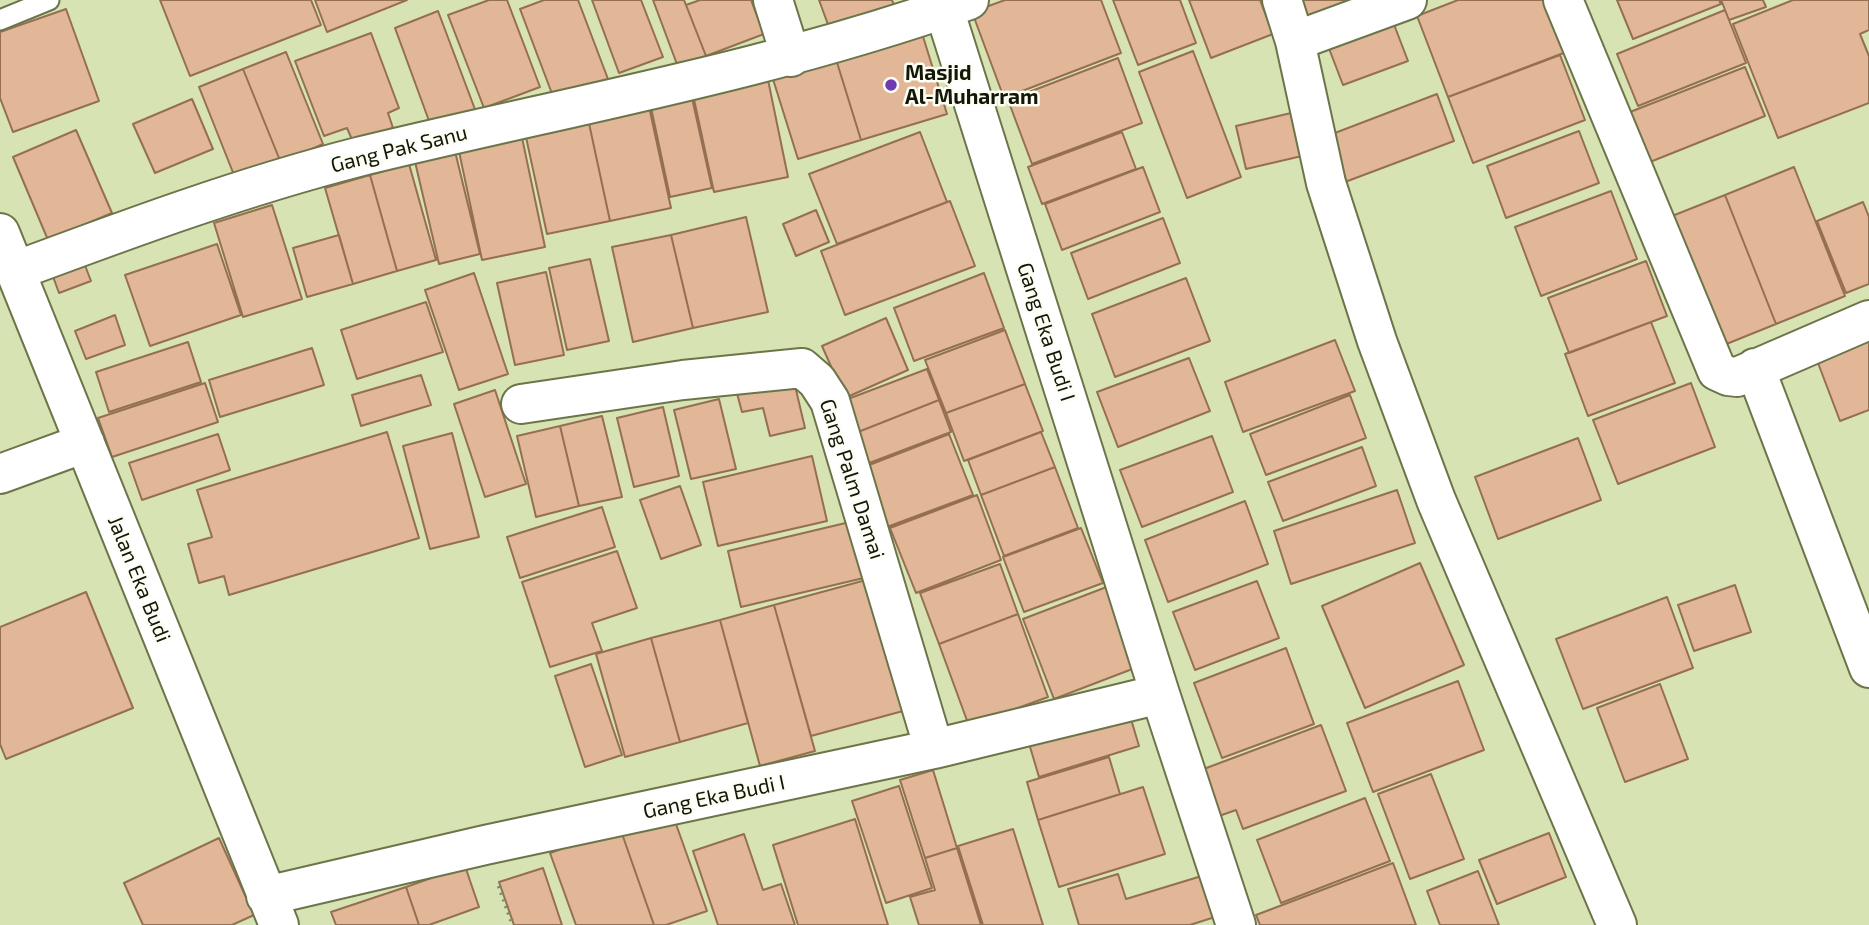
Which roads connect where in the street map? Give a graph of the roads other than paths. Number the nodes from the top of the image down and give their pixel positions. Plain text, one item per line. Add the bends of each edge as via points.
1 (49, 0) edge
2 (773, 0) edge
3 (1282, 0) edge
4 (1407, 0) edge
5 (1563, 0) edge
6 (956, 4) edge
7 (0, 20) edge
8 (1295, 41) junction
9 (791, 57) junction
10 (0, 233) edge
11 (15, 271) junction
12 (1869, 320) edge
13 (1755, 369) junction
14 (521, 404) dead end
15 (85, 443) junction
16 (0, 474) edge
17 (1869, 668) edge
18 (1160, 694) junction
19 (934, 749) junction
20 (273, 911) edge
21 (1236, 925) edge
22 (1617, 925) edge

1 - 7 lane
2 - 9 street
3 - 8 street
4 - 8 street
5 - 13 street via 1717,371 1737,377
6 - 9 street, Gang Pak Sanu
6 - 18 street, Gang Eka Budi I
8 - 22 street via 1326,183 1377,341 1437,500
9 - 11 street, Gang Pak Sanu via 355,158 179,210
10 - 11 street, Jalan Eka Budi
11 - 15 street, Jalan Eka Budi
12 - 13 street
13 - 17 street
14 - 19 street, Gang Palm Damai via 802,368 830,401
15 - 16 street
15 - 20 street, Jalan Eka Budi
18 - 19 street, Gang Eka Budi I
18 - 21 street, Gang Eka Budi I
19 - 20 street, Gang Eka Budi I via 485,845

